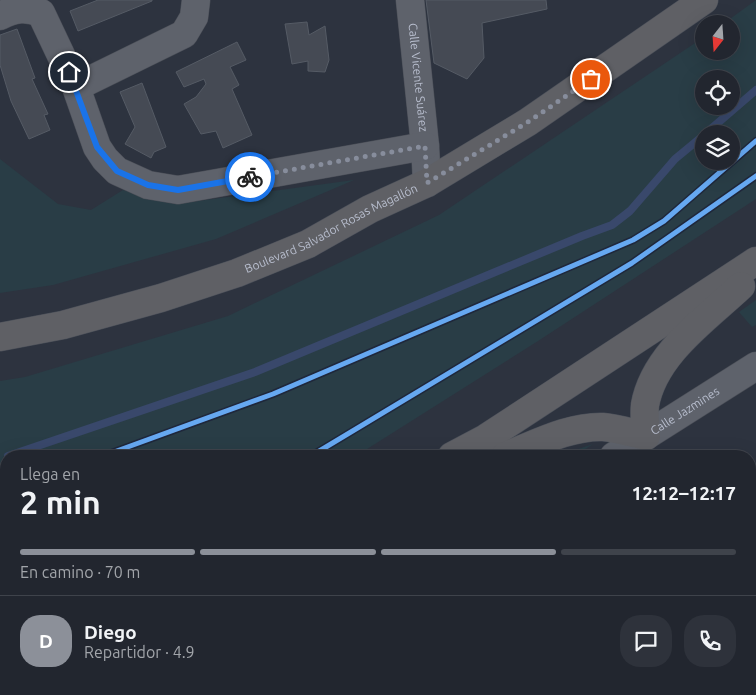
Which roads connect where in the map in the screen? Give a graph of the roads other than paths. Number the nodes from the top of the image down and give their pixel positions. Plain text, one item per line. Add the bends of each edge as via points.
1 (196, 0) edge
2 (410, 0) edge
3 (704, 0) edge
4 (0, 16) edge
5 (76, 87) junction
6 (425, 146) junction
7 (427, 183) junction
8 (756, 261) edge
9 (756, 272) edge
10 (0, 337) edge
11 (756, 366) edge
12 (646, 436) junction
13 (463, 450) edge
14 (520, 450) edge
15 (624, 450) edge

1 - 5 street via 194,17 184,34
2 - 6 street, Calle Vicente Suárez
3 - 7 highway, Boulevard Salvador Rosas Magallón via 528,122
4 - 5 street via 21,8 41,13
5 - 6 street via 97,147 105,159 117,171 148,185 171,189
6 - 7 street, Calle Vicente Suárez
7 - 10 highway, Boulevard Salvador Rosas Magallón via 370,209 308,244 237,272 161,298
8 - 13 highway
9 - 12 highway via 673,351 658,371 645,407
11 - 12 street, Calle Jazmines
12 - 14 highway via 604,427 582,429
12 - 15 street, Calle Jazmines

